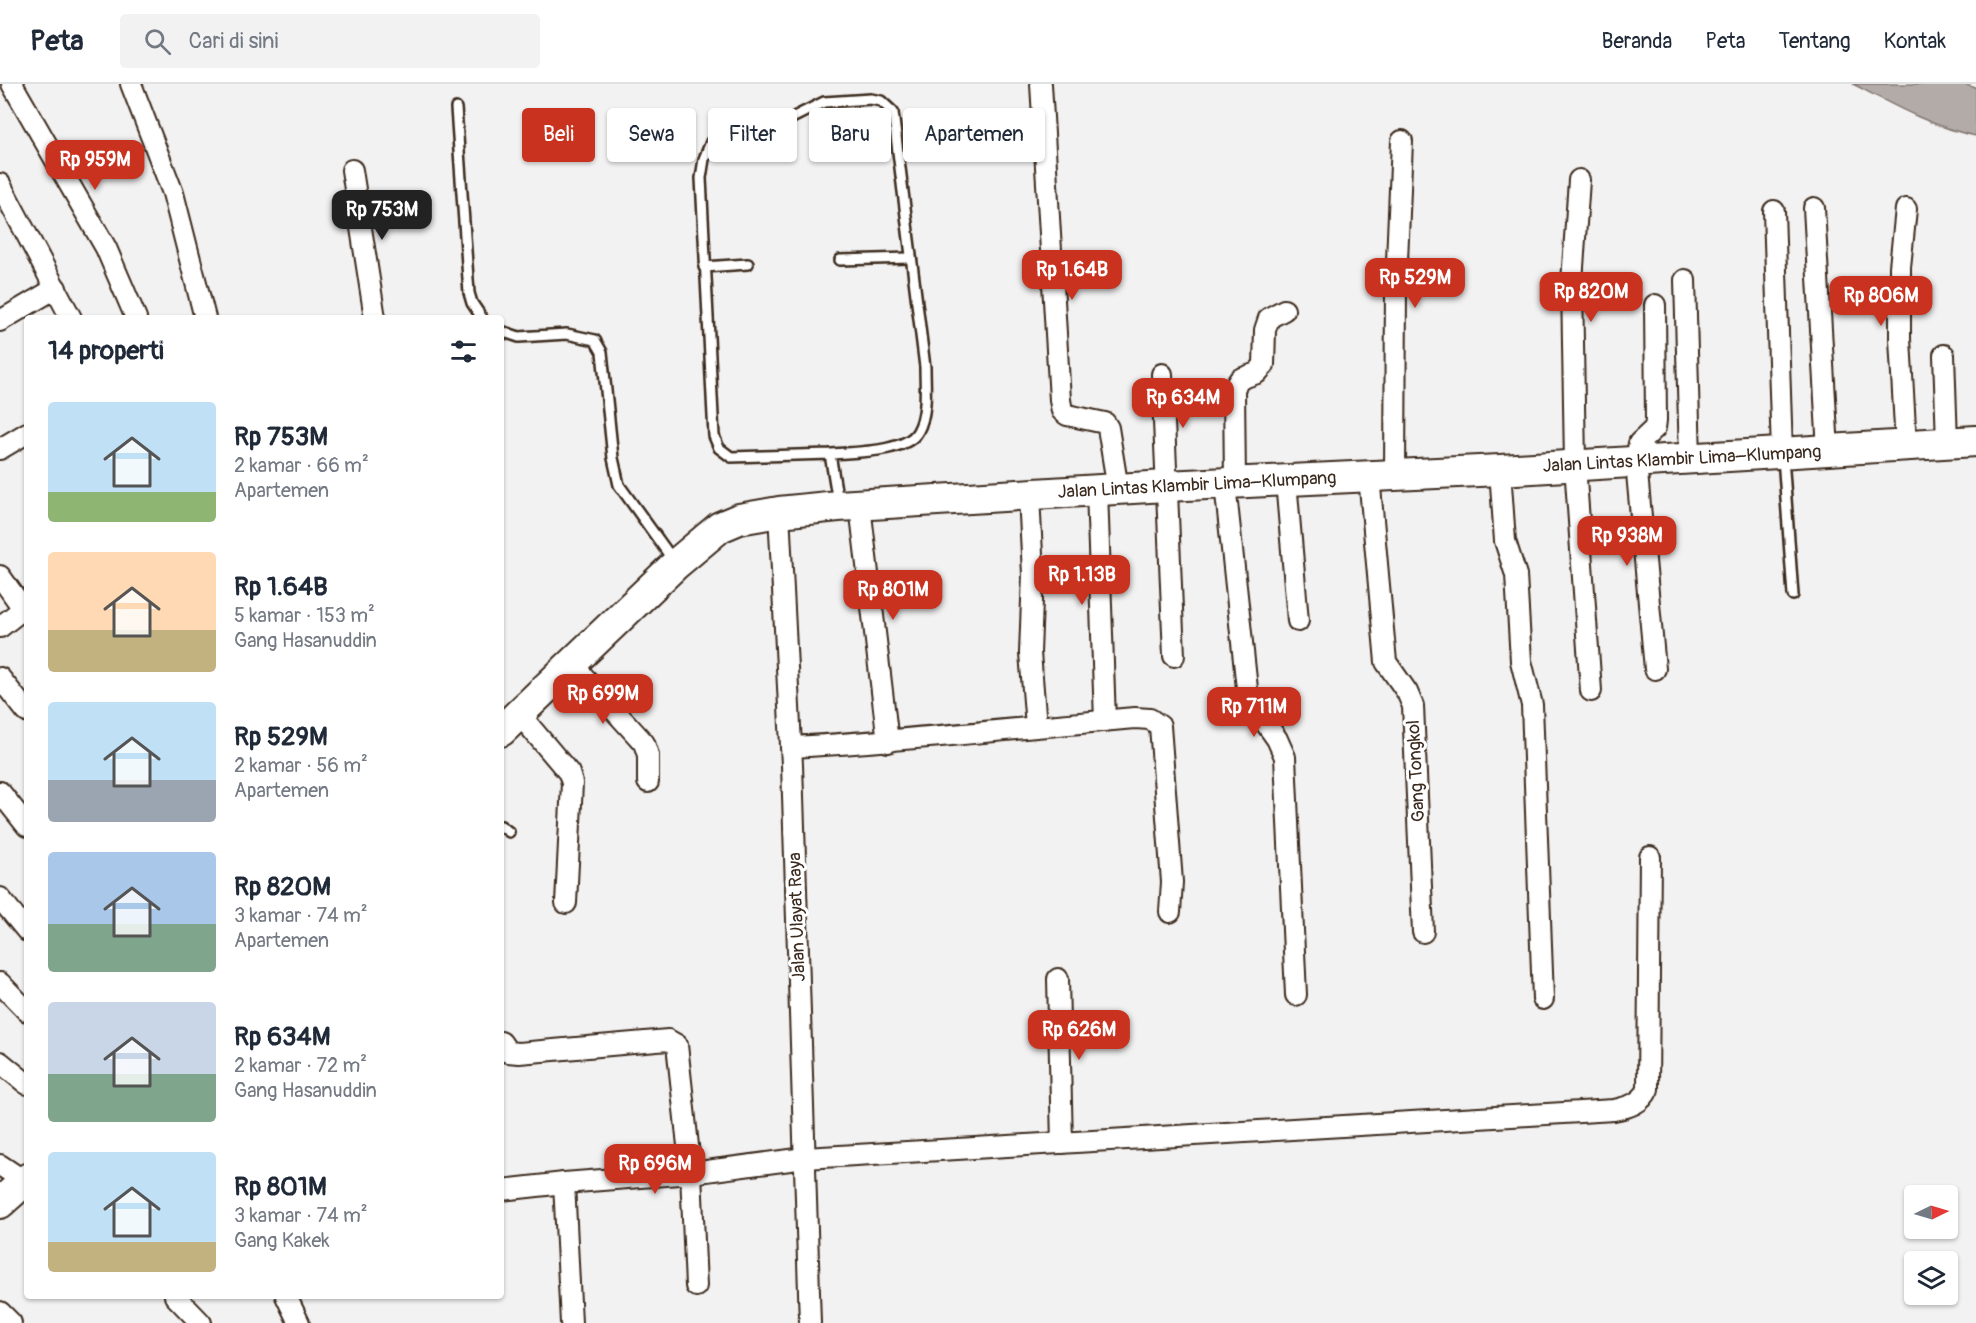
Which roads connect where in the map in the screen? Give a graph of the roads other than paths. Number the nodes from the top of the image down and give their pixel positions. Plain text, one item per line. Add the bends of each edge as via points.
1 (12, 84) edge
2 (131, 84) edge
3 (1041, 84) edge
4 (456, 108) dead end
5 (1402, 141) dead end
6 (352, 170) dead end
7 (1579, 180) dead end
8 (1, 189) edge
9 (1814, 208) dead end
10 (1906, 209) dead end
11 (1774, 211) dead end
12 (910, 258) junction
13 (840, 260) dead end
14 (748, 264) dead end
15 (704, 267) junction
16 (1685, 280) dead end
17 (56, 288) junction
18 (1655, 305) dead end
19 (1284, 310) dead end
20 (70, 315) edge
21 (135, 315) edge
22 (204, 315) edge
23 (375, 315) edge
24 (480, 315) edge
25 (0, 321) edge
26 (504, 332) edge
27 (1944, 356) dead end
28 (1162, 374) dead end
29 (24, 435) edge
30 (1976, 441) edge
31 (1947, 442) junction
32 (1906, 446) junction
33 (0, 449) edge
34 (1828, 451) junction
35 (1782, 453) junction
36 (830, 454) junction
37 (1690, 459) junction
38 (1636, 462) junction
39 (1575, 465) junction
40 (1500, 470) junction
41 (1382, 476) junction
42 (1286, 481) junction
43 (1230, 483) junction
44 (1166, 486) junction
45 (1107, 489) junction
46 (1029, 495) junction
47 (849, 506) junction
48 (779, 512) junction
49 (676, 564) junction
50 (0, 576) edge
51 (1793, 595) dead end
52 (24, 610) edge
53 (24, 612) edge
54 (1298, 621) dead end
55 (0, 627) edge
56 (1174, 656) dead end
57 (571, 663) junction
58 (1655, 669) dead end
59 (0, 678) edge
60 (1591, 691) dead end
61 (24, 708) edge
62 (1105, 721) junction
63 (511, 723) edge
64 (1036, 726) junction
65 (888, 742) junction
66 (791, 747) junction
67 (648, 782) dead end
68 (0, 792) edge
69 (24, 821) edge
70 (1650, 857) dead end
71 (0, 898) edge
72 (566, 903) dead end
73 (1170, 912) dead end
74 (24, 928) edge
75 (1423, 932) dead end
76 (1058, 979) dead end
77 (0, 983) edge
78 (1296, 995) dead end
79 (1543, 999) dead end
80 (24, 1008) edge
81 (504, 1046) edge
82 (0, 1062) edge
83 (24, 1082) edge
84 (1062, 1143) junction
85 (805, 1158) junction
86 (0, 1165) edge
87 (691, 1173) junction
88 (24, 1179) edge
89 (24, 1182) edge
90 (564, 1183) junction
91 (504, 1190) edge
92 (0, 1203) edge
93 (696, 1286) dead end
94 (178, 1299) edge
95 (287, 1299) edge
96 (0, 1312) edge
97 (11, 1323) edge
98 (201, 1323) edge
99 (299, 1323) edge
100 (571, 1323) edge
101 (810, 1323) edge

1 - 21 street via 106,248
2 - 22 street via 173,193
3 - 45 street via 1060,400 1067,415 1105,423 1108,428
4 - 24 lane via 469,293
5 - 41 street, Gang Tongkol
6 - 23 street
7 - 39 street via 1572,282
8 - 17 street
9 - 34 street
10 - 32 street via 1900,267
11 - 35 street
12 - 13 lane
12 - 15 lane via 893,112 871,99 824,102 790,120 722,134 711,142 701,178
12 - 36 lane via 925,367 924,408 918,432 907,443
14 - 15 lane
15 - 36 lane via 714,436 719,448 731,457
16 - 37 street
17 - 20 street
17 - 25 street
18 - 38 street via 1656,420 1655,428 1639,443
19 - 43 street via 1269,318 1264,365 1257,373 1240,379 1234,388
26 - 49 lane via 519,337 567,334 595,340 603,352 619,485
27 - 31 street
28 - 44 street
29 - 33 street
30 - 31 main road, Jalan Lintas Klambir Lima–Klumpang
31 - 32 main road, Jalan Lintas Klambir Lima–Klumpang
32 - 34 main road, Jalan Lintas Klambir Lima–Klumpang
34 - 35 main road, Jalan Lintas Klambir Lima–Klumpang
35 - 37 main road, Jalan Lintas Klambir Lima–Klumpang
35 - 51 lane
36 - 47 lane
37 - 38 main road, Jalan Lintas Klambir Lima–Klumpang
38 - 39 main road, Jalan Lintas Klambir Lima–Klumpang
38 - 58 street
39 - 40 main road, Jalan Lintas Klambir Lima–Klumpang
39 - 60 street
40 - 41 main road, Jalan Lintas Klambir Lima–Klumpang
40 - 79 street via 1505,541 1516,575 1521,661 1532,705
41 - 42 main road, Jalan Lintas Klambir Lima–Klumpang
41 - 75 street, Gang Tongkol via 1386,662 1413,706
42 - 43 main road, Jalan Lintas Klambir Lima–Klumpang
42 - 54 street
43 - 44 main road, Jalan Lintas Klambir Lima–Klumpang
43 - 78 street via 1248,698 1285,757
44 - 45 main road, Jalan Lintas Klambir Lima–Klumpang
44 - 56 street
45 - 46 main road, Jalan Lintas Klambir Lima–Klumpang
45 - 62 street
46 - 47 main road, Jalan Lintas Klambir Lima–Klumpang
46 - 64 street via 1033,574 1030,653
47 - 48 main road, Jalan Lintas Klambir Lima–Klumpang
47 - 65 street
48 - 49 main road, Jalan Lintas Klambir Lima–Klumpang via 739,519 720,527
48 - 66 street, Jalan Ulayat Raya
49 - 57 main road, Jalan Lintas Klambir Lima–Klumpang
50 - 52 street
53 - 55 street
57 - 63 main road, Jalan Lintas Klambir Lima–Klumpang
57 - 67 street via 644,743
59 - 61 street
62 - 64 street
62 - 73 street via 1150,719 1160,726 1172,882
63 - 72 street via 569,773 572,783
64 - 65 street
65 - 66 street
66 - 85 street, Jalan Ulayat Raya
68 - 69 street
70 - 84 street via 1649,1081 1645,1097 1629,1107
71 - 74 street
76 - 84 street
77 - 80 street
81 - 87 street via 508,1052 519,1053 675,1042
82 - 83 street
84 - 85 street
85 - 87 street
85 - 101 street, Jalan Ulayat Raya
86 - 88 street
87 - 90 street
87 - 93 street
89 - 92 main road
90 - 91 street
90 - 100 street
94 - 98 street
95 - 99 street
96 - 97 street

